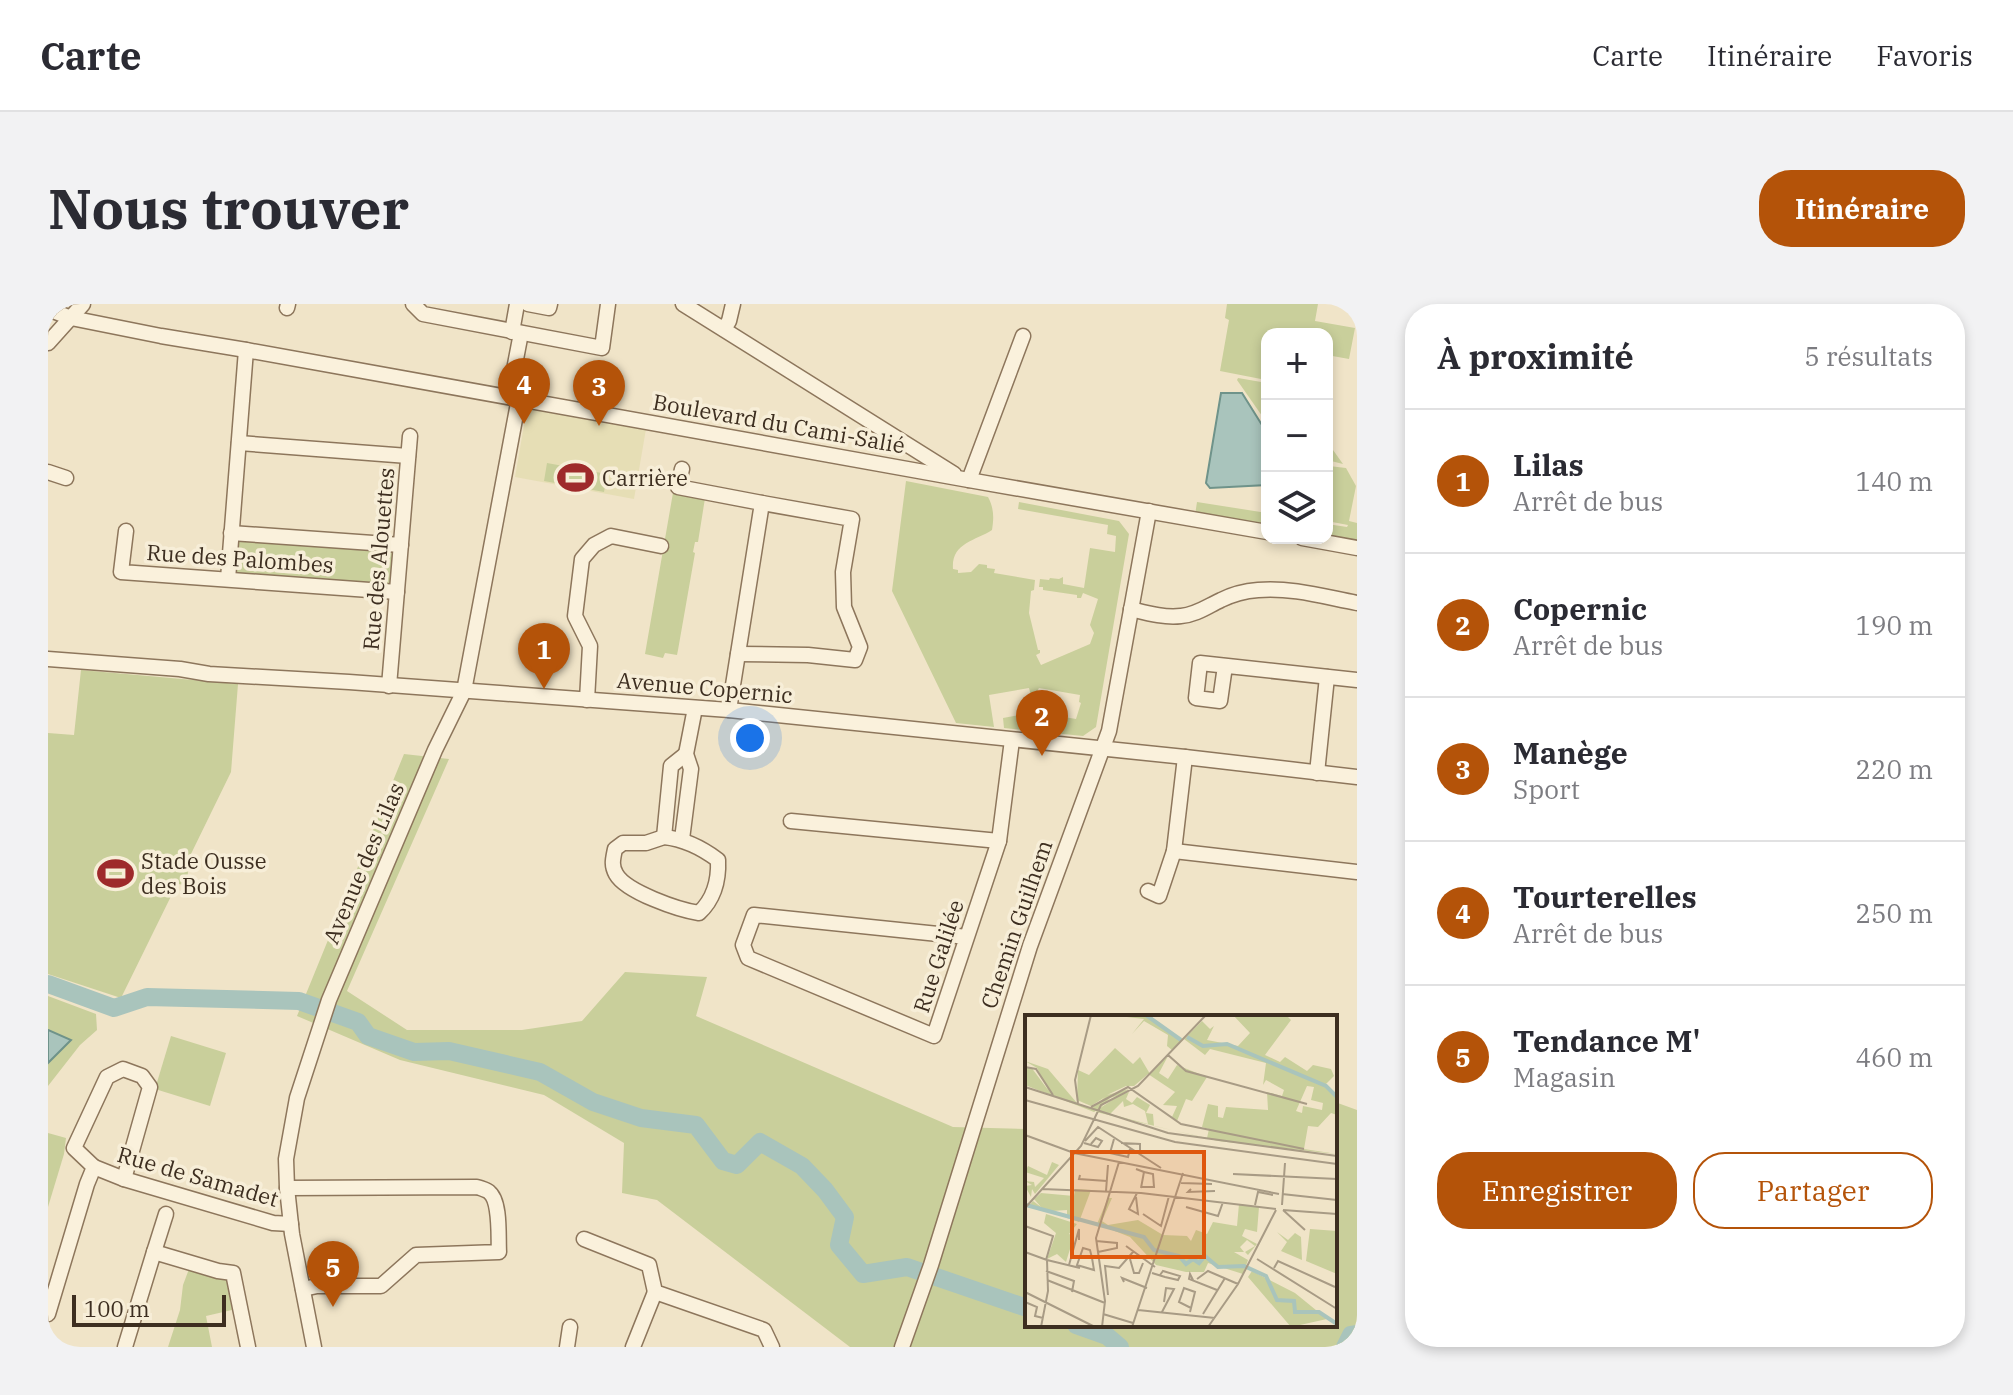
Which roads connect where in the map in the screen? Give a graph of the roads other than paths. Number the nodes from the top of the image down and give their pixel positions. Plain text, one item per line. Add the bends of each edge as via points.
1 (83, 304) edge
2 (413, 304) edge
3 (517, 304) edge
4 (528, 304) edge
5 (550, 304) edge
6 (608, 304) edge
7 (683, 304) edge
8 (733, 304) edge
9 (48, 309) edge
10 (71, 318) junction
11 (724, 329) junction
12 (516, 333) junction
13 (1023, 336) dead end
14 (48, 343) edge
15 (246, 350) junction
16 (514, 397) junction
17 (410, 436) dead end
18 (239, 443) junction
19 (408, 456) junction
20 (682, 469) dead end
21 (48, 472) edge
22 (66, 478) dead end
23 (966, 480) junction
24 (762, 503) junction
25 (1149, 511) junction
26 (126, 531) dead end
27 (1261, 531) edge
28 (231, 533) junction
29 (1333, 544) edge
30 (401, 545) junction
31 (661, 546) dead end
32 (1357, 548) edge
33 (228, 579) junction
34 (397, 592) junction
35 (1357, 603) edge
36 (1131, 609) junction
37 (738, 654) junction
38 (48, 659) edge
39 (1225, 666) dead end
40 (1327, 677) junction
41 (1357, 680) edge
42 (389, 686) junction
43 (464, 691) junction
44 (587, 700) junction
45 (695, 708) junction
46 (729, 710) junction
47 (1012, 740) junction
48 (1102, 750) junction
49 (686, 754) junction
50 (1185, 757) junction
51 (1317, 773) junction
52 (1357, 777) edge
53 (791, 821) dead end
54 (664, 837) junction
55 (682, 839) junction
56 (999, 841) junction
57 (1174, 851) junction
58 (1357, 872) edge
59 (1148, 891) dead end
60 (967, 937) junction
61 (94, 1167) junction
62 (124, 1179) junction
63 (287, 1188) junction
64 (166, 1214) dead end
65 (291, 1224) junction
66 (584, 1239) dead end
67 (154, 1252) junction
68 (303, 1289) junction
69 (655, 1292) junction
70 (48, 1314) edge
71 (570, 1327) dead end
72 (125, 1347) edge
73 (248, 1347) edge
74 (313, 1347) edge
75 (568, 1347) edge
76 (633, 1347) edge
77 (772, 1347) edge
78 (902, 1347) edge

1 - 10 street
2 - 12 street via 423,314
3 - 12 street, Avenue des Lilas
4 - 5 street
6 - 12 street via 602,348
7 - 11 street
8 - 11 street
9 - 10 street, Boulevard du Cami-Salié
10 - 14 street
10 - 15 street, Boulevard du Cami-Salié
11 - 23 street
12 - 16 street, Avenue des Lilas
13 - 23 street
15 - 16 street, Boulevard du Cami-Salié
15 - 18 street
16 - 23 street, Boulevard du Cami-Salié
16 - 43 street, Avenue des Lilas
17 - 19 street, Rue des Alouettes
18 - 19 street
18 - 28 street
19 - 30 street, Rue des Alouettes
20 - 24 street via 678,487
21 - 22 street
23 - 25 street, Boulevard du Cami-Salié
24 - 37 street
24 - 37 street via 852,519 843,572 844,607 860,647 855,660
25 - 27 street, Boulevard du Cami-Salié
25 - 36 street, Chemin Guilhem
26 - 33 street, Rue des Palombes via 121,572
28 - 30 street
28 - 33 street
29 - 32 street
30 - 34 street, Rue des Alouettes
31 - 44 street via 611,536 582,559 575,616 590,646
33 - 34 street, Rue des Palombes
34 - 42 street, Rue des Alouettes
35 - 36 street via 1283,589 1240,592 1182,616
36 - 48 street, Chemin Guilhem
37 - 46 street
38 - 42 street, Avenue Copernic
39 - 40 street
40 - 41 street
40 - 51 street
42 - 43 street, Avenue Copernic
43 - 44 street, Avenue Copernic
43 - 63 street, Avenue des Lilas via 321,1021 292,1120
44 - 45 street, Avenue Copernic
45 - 46 street, Avenue Copernic
45 - 49 street
46 - 47 street, Avenue Copernic
47 - 48 street, Avenue Copernic
47 - 56 street, Rue Galilée
48 - 50 street, Avenue Copernic
48 - 78 street, Chemin Guilhem via 1030,946
49 - 54 street via 671,766
49 - 55 street via 691,769
50 - 51 street, Avenue Copernic
50 - 57 street
51 - 52 street, Avenue Copernic
53 - 56 street
54 - 55 street
54 - 55 street via 615,849 612,864 617,877 653,899 699,913 709,904 718,860
56 - 60 street, Rue Galilée
57 - 58 street
57 - 59 street via 1159,896
60 - 60 street, Rue Galilée via 934,1036 748,958 743,945 754,915
61 - 62 street, Rue de Samadet
61 - 62 street via 74,1148 107,1077 123,1069 142,1076 150,1087
61 - 70 street
62 - 65 street, Rue de Samadet
63 - 65 street, Avenue des Lilas
63 - 68 street via 477,1187 489,1191 495,1201 499,1252 416,1255 381,1286
64 - 67 street
65 - 68 street, Avenue des Lilas
66 - 69 street via 649,1265
67 - 72 street
67 - 73 street via 233,1273
68 - 74 street, Avenue des Lilas
69 - 76 street
69 - 77 street via 764,1330
71 - 75 street

